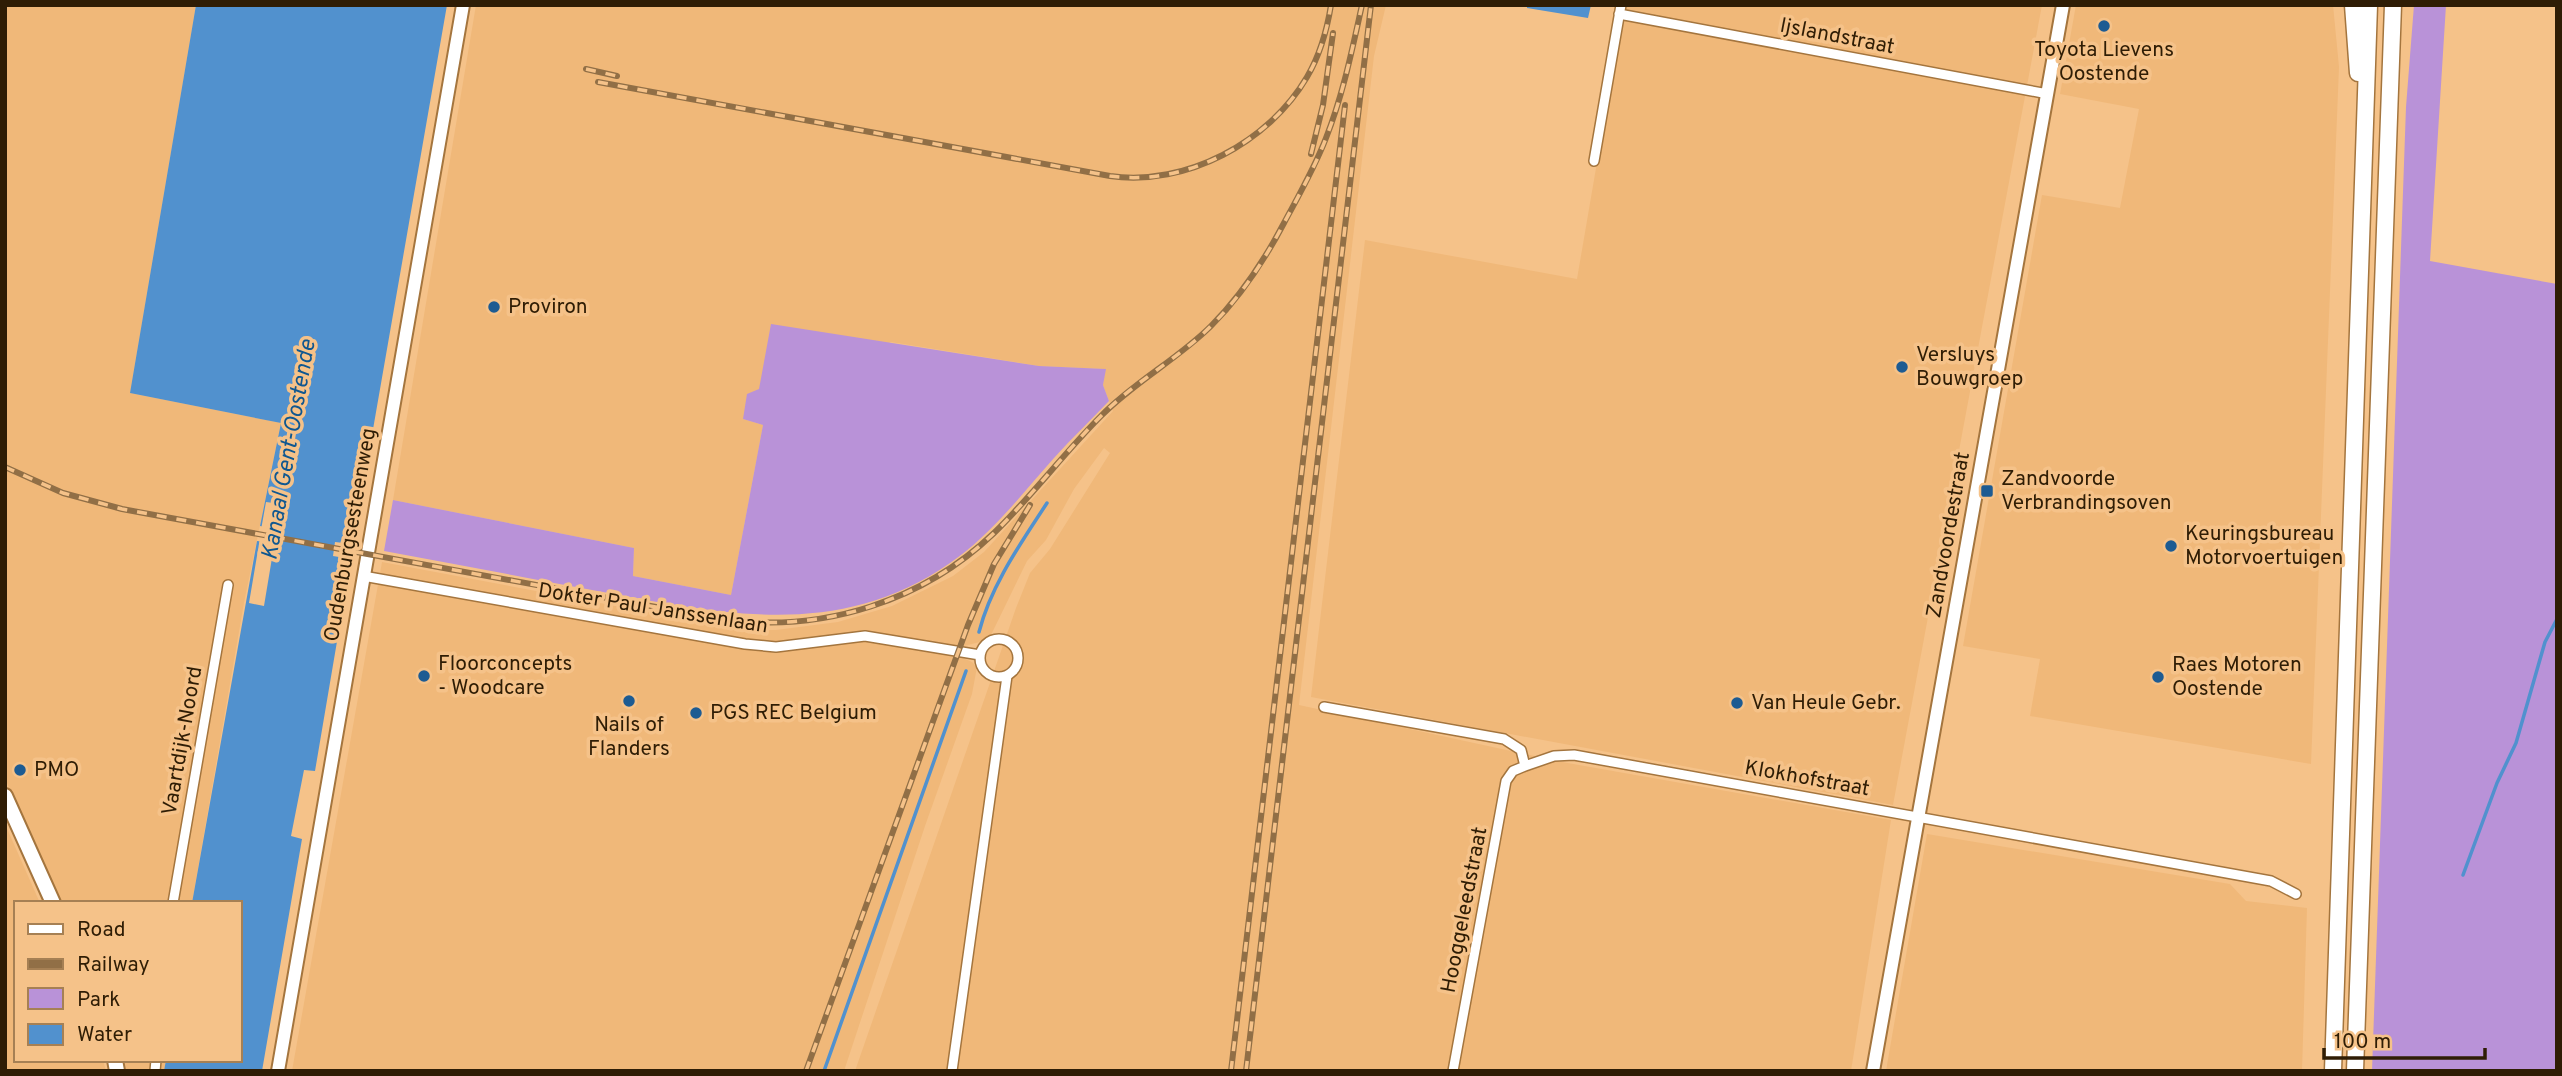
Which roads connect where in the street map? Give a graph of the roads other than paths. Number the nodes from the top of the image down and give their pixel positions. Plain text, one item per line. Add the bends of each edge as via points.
1 (463, 5) edge
2 (2063, 5) edge
3 (2353, 5) edge
4 (2369, 5) edge
5 (2393, 5) edge
6 (1620, 10) edge
7 (2048, 94) junction
8 (1594, 161) dead end
9 (2363, 204) junction
10 (363, 576) junction
11 (228, 585) dead end
12 (980, 654) junction
13 (1007, 676) junction
14 (1324, 707) dead end
15 (1525, 766) junction
16 (5, 796) edge
17 (1918, 817) junction
18 (2296, 894) dead end
19 (51, 901) edge
20 (173, 901) edge
21 (278, 1071) edge
22 (952, 1071) edge
23 (1453, 1071) edge
24 (1873, 1071) edge
25 (2333, 1071) edge
26 (2355, 1071) edge

1 - 10 main road, Oudenburgsesteenweg
2 - 7 main road, Zandvoordestraat
3 - 9 highway
4 - 9 highway
5 - 26 highway
6 - 7 street, Ijslandstraat
6 - 8 street
7 - 17 main road, Zandvoordestraat
9 - 25 highway
10 - 12 street, Dokter Paul Janssenlaan via 745,644 776,647 865,636
10 - 21 main road, Oudenburgsesteenweg
11 - 20 street, Vaartdijk-Noord
12 - 13 street via 988,674
12 - 13 street via 993,639 1008,640 1015,646 1018,663
13 - 22 street
14 - 15 street via 1504,739 1521,750
15 - 17 street, Klokhofstraat via 1574,755
15 - 23 street, Hooggeleedstraat via 1513,771 1506,781
16 - 19 main road
17 - 18 street, Klokhofstraat via 2272,881
17 - 24 main road, Zandvoordestraat

